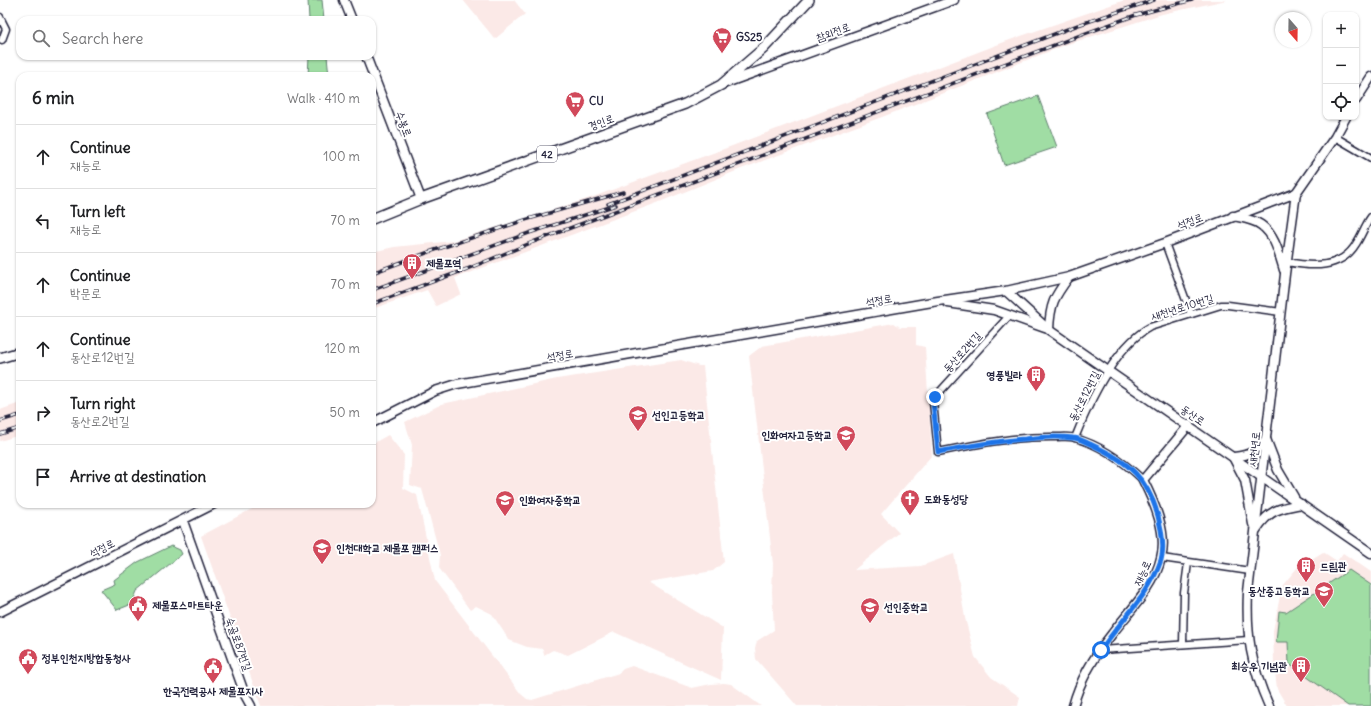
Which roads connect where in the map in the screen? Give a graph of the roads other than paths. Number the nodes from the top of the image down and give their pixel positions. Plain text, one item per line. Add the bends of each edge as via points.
1 (344, 0) edge
2 (809, 0) edge
3 (954, 0) edge
4 (350, 16) edge
5 (0, 17) edge
6 (2, 40) dead end
7 (368, 60) edge
8 (372, 72) edge
9 (1371, 77) edge
10 (376, 82) edge
11 (721, 85) junction
12 (1359, 95) edge
13 (1344, 120) edge
14 (1335, 137) junction
15 (1371, 158) edge
16 (1296, 193) junction
17 (422, 199) junction
18 (1233, 216) junction
19 (376, 217) edge
20 (1371, 217) edge
21 (1165, 243) junction
22 (1287, 262) junction
23 (1285, 274) junction
24 (1069, 277) junction
25 (1006, 291) junction
26 (938, 301) junction
27 (1281, 312) junction
28 (1191, 314) junction
29 (1009, 316) junction
30 (1049, 330) junction
31 (16, 353) edge
32 (0, 358) edge
33 (1109, 370) junction
34 (376, 421) edge
35 (1189, 425) junction
36 (1075, 438) junction
37 (1266, 439) junction
38 (938, 452) joint
39 (1234, 457) junction
40 (1262, 477) junction
41 (1143, 480) junction
42 (1299, 503) junction
43 (207, 508) edge
44 (183, 521) junction
45 (1255, 533) junction
46 (1371, 553) edge
47 (1162, 558) junction
48 (1188, 563) junction
49 (1250, 571) junction
50 (0, 612) edge
51 (1248, 640) junction
52 (1183, 644) junction
53 (1101, 650) junction
54 (251, 706) edge
55 (1073, 706) edge
56 (1269, 706) edge

1 - 4 main road
2 - 11 main road, 경인로 / 42 via 764,48
3 - 11 main road, 참외전로
5 - 6 street via 6,29
7 - 8 main road, 수봉로
9 - 12 main road
10 - 17 main road, 수봉로
11 - 17 main road, 경인로 / 42 via 685,104
13 - 14 main road
14 - 15 street
14 - 16 main road
16 - 18 main road, 석정로
16 - 22 main road, 새천년로
17 - 19 main road, 경인로 / 42
18 - 21 main road, 석정로
18 - 23 main road via 1250,220 1266,229 1277,247
20 - 22 street via 1356,245 1335,262 1315,266
21 - 24 main road, 석정로
21 - 28 street
22 - 23 main road, 새천년로
23 - 27 main road, 새천년로
24 - 25 main road, 석정로
24 - 30 main road via 1050,308
25 - 26 main road, 석정로
25 - 30 main road, 동산로
26 - 29 main road via 994,310
26 - 34 main road, 석정로 via 457,384 435,391
27 - 28 street, 새천년로10번길 via 1221,305
27 - 37 main road, 새천년로
28 - 33 street, 새천년로10번길 via 1143,331 1128,345
29 - 30 main road
29 - 38 street, 동산로2번길 via 935,397 933,402
30 - 33 main road, 동산로
31 - 32 main road
33 - 35 main road, 동산로
33 - 36 street, 동산로12번길 via 1087,409
35 - 39 main road, 동산로
35 - 41 main road
36 - 38 street, 동산로12번길 via 1003,440
36 - 41 street via 1121,460
37 - 39 main road via 1255,451
37 - 40 main road, 새천년로
37 - 42 main road via 1278,470
39 - 40 main road, 동산로
39 - 45 main road via 1245,480
40 - 42 main road, 동산로
40 - 45 main road, 새천년로
41 - 47 main road, 재능로 via 1159,517
42 - 45 main road via 1274,511 1263,520
42 - 46 main road, 동산로
43 - 44 main road, 석정로
44 - 50 main road, 석정로
44 - 54 main road, 숙골로87번길
45 - 49 main road, 새천년로
47 - 48 street
47 - 53 main road, 재능로 via 1150,586
48 - 49 street
48 - 52 street via 1184,593
49 - 51 main road, 새천년로
51 - 52 street
51 - 56 main road, 새천년로
52 - 53 street
53 - 55 main road, 재능로 via 1085,675

